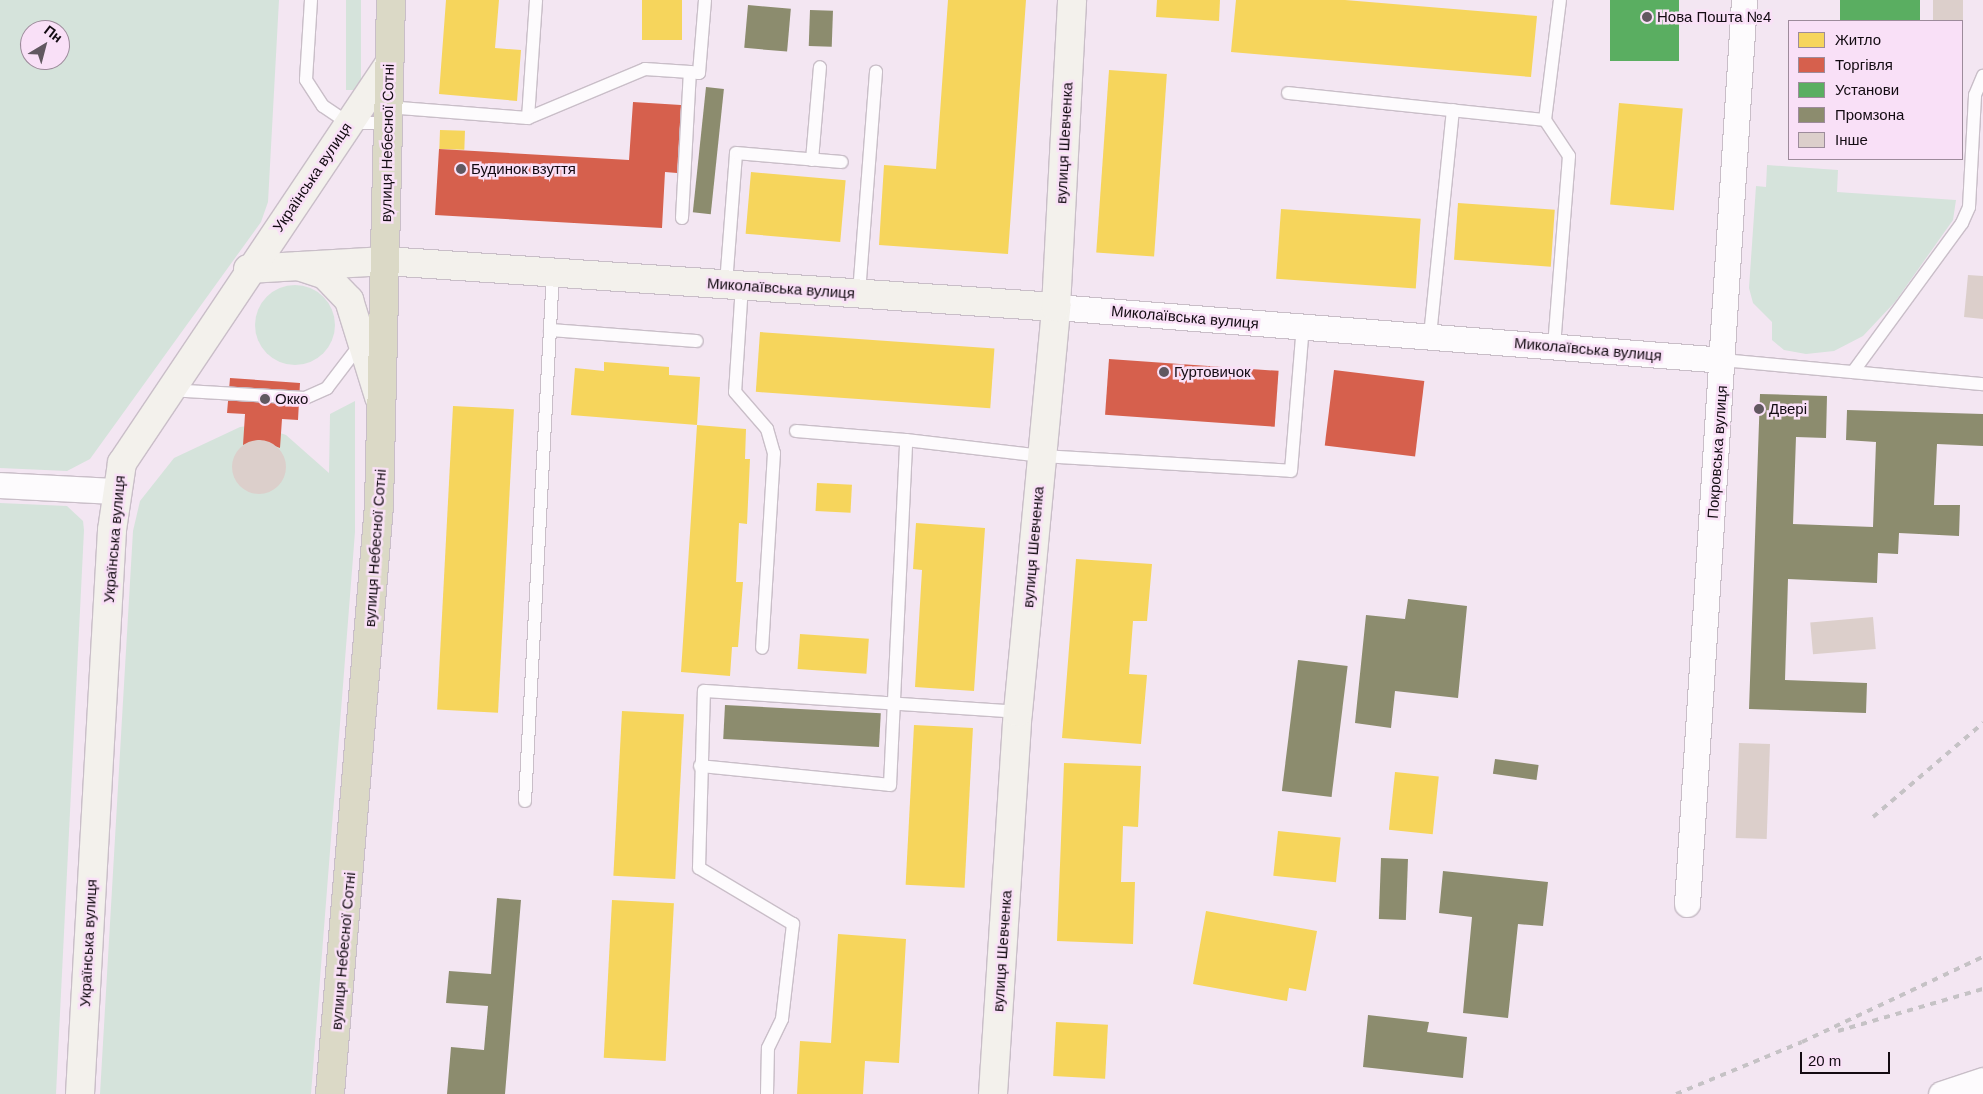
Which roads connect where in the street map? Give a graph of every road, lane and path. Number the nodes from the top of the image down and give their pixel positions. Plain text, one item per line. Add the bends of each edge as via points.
1 (311, 0) edge
2 (392, 0) edge
3 (536, 0) edge
4 (705, 0) edge
5 (1072, 0) edge
6 (1560, 0) edge
7 (1744, 0) edge
8 (388, 65) junction
9 (820, 67) dead end
10 (690, 72) junction
11 (876, 72) dead end
12 (1983, 76) edge
13 (1288, 92) dead end
14 (1453, 110) junction
15 (386, 115) junction
16 (528, 118) junction
17 (1545, 120) junction
18 (348, 123) junction
19 (812, 160) junction
20 (842, 162) dead end
21 (682, 218) dead end
22 (386, 260) junction
23 (296, 265) junction
24 (248, 270) junction
25 (553, 272) junction
26 (734, 284) junction
27 (859, 293) junction
28 (386, 304) junction
29 (1056, 307) junction
30 (1303, 326) junction
31 (550, 330) junction
32 (1430, 336) junction
33 (363, 340) junction
34 (698, 341) dead end
35 (1554, 346) junction
36 (1723, 360) junction
37 (1853, 372) junction
38 (1983, 384) edge
39 (167, 390) junction
40 (382, 407) junction
41 (796, 431) dead end
42 (906, 440) junction
43 (1042, 456) junction
44 (0, 485) edge
45 (116, 491) junction
46 (762, 648) dead end
47 (894, 703) junction
48 (1018, 712) junction
49 (700, 766) junction
50 (525, 802) dead end
51 (1687, 904) dead end
52 (1983, 1080) edge
53 (80, 1094) edge
54 (330, 1094) edge
55 (767, 1094) edge
56 (993, 1094) edge
57 (1941, 1094) edge

1 - 18 lane via 306,80 323,106
2 - 8 highway, вулиця Небесної Сотні
3 - 16 lane
4 - 10 lane via 700,73
5 - 29 street, вулиця Шевченка
6 - 17 lane
7 - 36 street, Покровська вулиця
8 - 15 highway, вулиця Небесної Сотні
8 - 18 street, Українська вулиця
9 - 19 lane
10 - 16 lane via 645,69
10 - 21 lane
11 - 27 lane
12 - 37 lane via 1975,96 1968,207 1962,223
13 - 14 lane
14 - 17 lane
14 - 32 lane
15 - 16 lane
15 - 18 lane
15 - 22 highway, вулиця Небесної Сотні
17 - 35 lane via 1569,156
18 - 24 street, Українська вулиця
19 - 20 lane
19 - 26 lane via 736,153
22 - 23 street, Миколаївська вулиця
22 - 25 street, Миколаївська вулиця
22 - 28 highway, вулиця Небесної Сотні
23 - 24 street, Миколаївська вулиця
23 - 33 street via 325,275 349,300
24 - 39 street, Українська вулиця
25 - 26 street, Миколаївська вулиця
25 - 31 lane
26 - 27 street, Миколаївська вулиця
26 - 46 lane via 735,392 767,430 774,453
27 - 29 street, Миколаївська вулиця
28 - 33 lane
28 - 40 highway, вулиця Небесної Сотні
29 - 30 street, Миколаївська вулиця
29 - 43 street, вулиця Шевченка
30 - 32 street, Миколаївська вулиця
30 - 43 lane via 1291,471
31 - 34 lane
31 - 50 lane
32 - 35 street, Миколаївська вулиця
33 - 39 lane via 327,388 305,398
33 - 40 street
35 - 36 street, Миколаївська вулиця
36 - 37 lane, Миколаївська вулиця
36 - 51 street, Покровська вулиця
37 - 38 lane, Миколаївська вулиця
39 - 45 street, Українська вулиця via 122,463
40 - 54 highway, вулиця Небесної Сотні via 359,787
41 - 42 lane
42 - 43 lane
42 - 47 lane
43 - 48 street, вулиця Шевченка
44 - 45 street
45 - 53 street, Українська вулиця
47 - 48 lane
47 - 49 lane via 704,690
47 - 49 lane via 890,785
48 - 56 street, вулиця Шевченка
49 - 55 lane via 699,868 793,924 782,1019 768,1048
52 - 57 street

